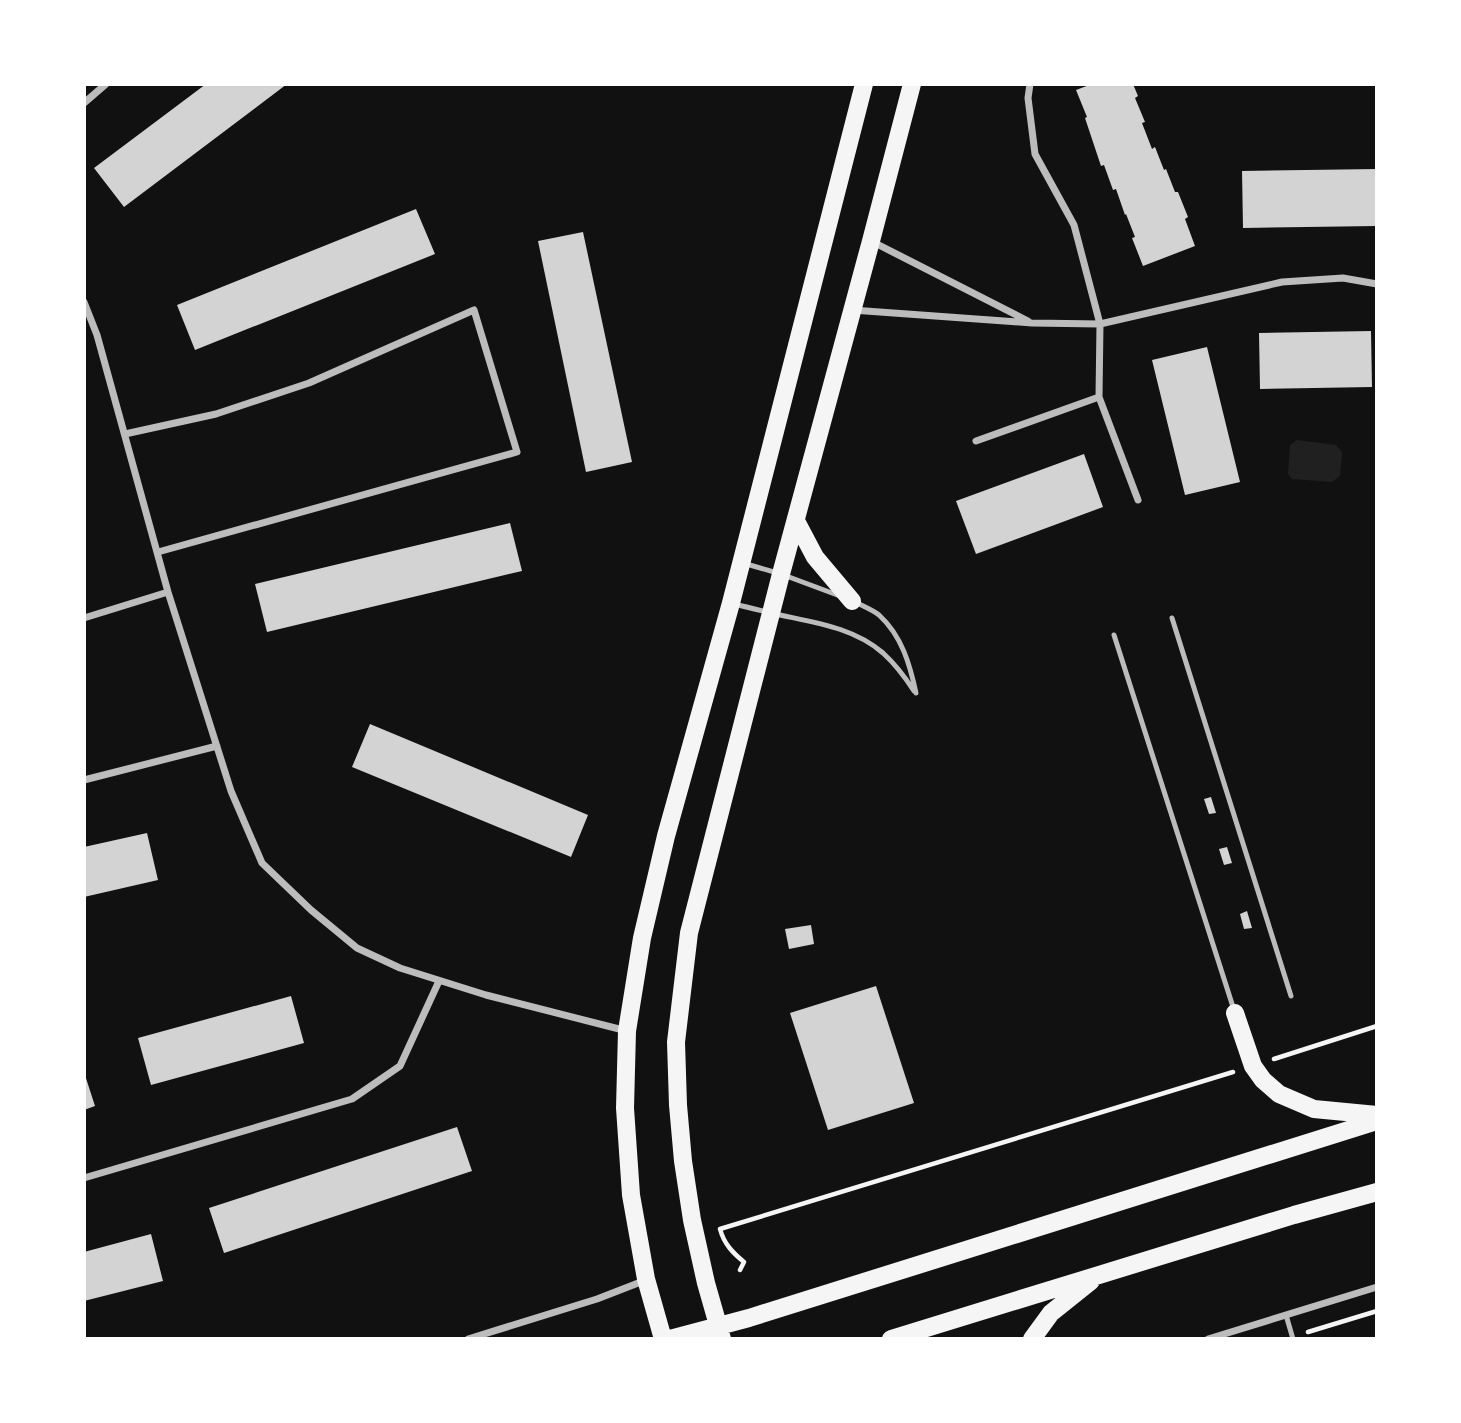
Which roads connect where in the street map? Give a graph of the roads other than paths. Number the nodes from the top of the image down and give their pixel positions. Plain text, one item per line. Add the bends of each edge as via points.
1 (106, 84) edge
2 (864, 84) edge
3 (912, 84) edge
4 (1030, 84) edge
5 (84, 103) edge
6 (872, 241) junction
7 (1377, 284) edge
8 (84, 302) edge
9 (852, 310) junction
10 (1032, 323) junction
11 (1100, 324) junction
12 (1099, 397) junction
13 (125, 435) junction
14 (976, 441) dead end
15 (1138, 500) dead end
16 (796, 521) junction
17 (158, 552) junction
18 (741, 563) junction
19 (781, 574) junction
20 (168, 592) junction
21 (852, 601) junction
22 (731, 603) junction
23 (771, 613) junction
24 (84, 618) edge
25 (1172, 618) dead end
26 (1114, 635) dead end
27 (217, 746) junction
28 (84, 780) edge
29 (439, 981) junction
30 (1291, 996) dead end
31 (1235, 1013) joint
32 (627, 1031) junction
33 (1377, 1115) edge
34 (1377, 1121) edge
35 (84, 1178) edge
36 (1377, 1192) edge
37 (1098, 1275) junction
38 (646, 1279) junction
39 (1377, 1287) edge
40 (1286, 1315) junction
41 (720, 1333) edge
42 (1293, 1338) edge
43 (468, 1339) edge
44 (663, 1339) edge
45 (670, 1339) edge
46 (891, 1339) edge
47 (1032, 1339) edge
48 (1208, 1339) edge

1 - 5 street
2 - 18 main road
3 - 6 main road
4 - 11 street via 1035,154 1074,225
6 - 9 main road
6 - 10 street
7 - 11 street via 1343,278 1282,282
8 - 13 street
9 - 10 street
9 - 16 main road
10 - 11 street
11 - 12 street
12 - 14 street
12 - 15 street
13 - 17 street
13 - 17 street via 216,414 309,383 474,310 517,452
16 - 19 main road
16 - 21 main road via 815,557
17 - 20 street
18 - 19 lane
18 - 22 main road
19 - 21 lane
19 - 23 main road
20 - 24 street
20 - 27 street
21 - 23 lane via 878,614 899,639 916,694 900,670 863,639 842,629
22 - 23 lane
22 - 32 main road via 666,836 642,938
23 - 41 main road via 689,933 676,1042 683,1161 692,1220
25 - 30 lane
26 - 31 lane
27 - 28 street
27 - 29 street via 262,863 357,948
29 - 32 street
29 - 35 street via 400,1066 352,1099
31 - 33 main road via 1253,1066 1279,1094 1314,1109
32 - 38 main road via 629,1170
34 - 41 main road
36 - 37 main road
37 - 46 main road
37 - 47 main road via 1051,1313
38 - 43 street
38 - 44 main road
39 - 40 street
40 - 42 lane
40 - 48 street
41 - 45 main road

